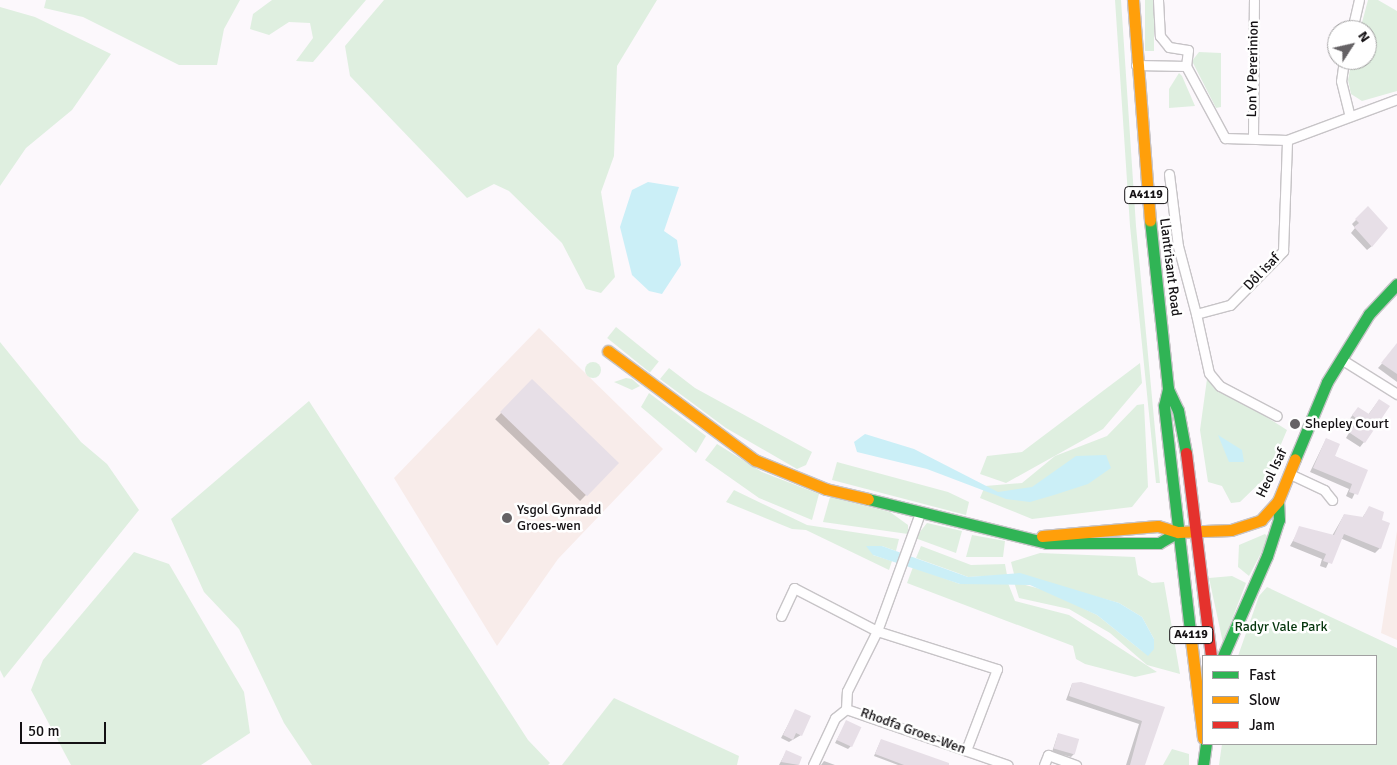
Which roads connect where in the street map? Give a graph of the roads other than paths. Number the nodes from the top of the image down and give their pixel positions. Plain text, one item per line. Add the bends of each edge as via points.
1 (1133, 0) edge
2 (1158, 0) edge
3 (1254, 0) edge
4 (1359, 0) edge
5 (1354, 20) edge
6 (1136, 65) junction
7 (1186, 66) junction
8 (1343, 70) edge
9 (1397, 99) edge
10 (1349, 114) junction
11 (1253, 138) junction
12 (1288, 140) junction
13 (1169, 174) dead end
14 (1397, 284) edge
15 (1196, 314) junction
16 (608, 350) dead end
17 (1341, 359) junction
18 (1168, 388) junction
19 (1397, 394) edge
20 (1277, 416) dead end
21 (1290, 474) junction
22 (1332, 500) dead end
23 (1278, 501) junction
24 (920, 513) junction
25 (1178, 532) junction
26 (1198, 532) junction
27 (1029, 538) junction
28 (781, 616) dead end
29 (876, 631) junction
30 (1211, 655) edge
31 (1223, 655) edge
32 (846, 709) junction
33 (1202, 730) edge
34 (1205, 746) edge
35 (966, 750) junction
36 (813, 765) edge
37 (1008, 765) edge
38 (1044, 765) edge
39 (1076, 765) edge
40 (1203, 765) edge

1 - 6 main road, Llantrisant Road / A4119
2 - 7 street via 1160,36 1169,47 1188,50
3 - 11 street, Lon Y Pererinion
4 - 5 street
6 - 7 street
6 - 18 main road, Llantrisant Road / A4119 via 1144,184
7 - 11 street via 1220,134
8 - 10 street via 1341,81
9 - 10 street
10 - 12 street
11 - 12 street
12 - 15 street, Dôl isaf via 1283,251 1230,305
13 - 15 street via 1178,246
14 - 17 main road, Heol Isaf via 1369,314
15 - 20 street via 1210,374 1220,386
16 - 24 main road via 755,460 825,489
17 - 19 street
17 - 21 main road, Heol Isaf
18 - 25 main road, Llantrisant Road / A4119 via 1164,406
18 - 26 main road, Llantrisant Road / A4119 via 1178,410
21 - 22 street via 1324,490
21 - 23 main road, Heol Isaf
23 - 26 main road, Heol Isaf via 1250,526
23 - 31 main road via 1279,520 1267,556 1234,641
24 - 27 main road
24 - 29 street
25 - 26 main road, Heol Isaf
25 - 27 main road via 1158,526
25 - 27 main road via 1160,543 1133,545 1047,543
25 - 33 main road, Llantrisant Road / A4119
26 - 30 main road, Llantrisant Road / A4119
28 - 29 street via 794,588
29 - 32 street via 848,691
29 - 35 street via 997,669
32 - 35 street, Rhodfa Groes-Wen
32 - 36 street via 835,718
34 - 40 main road
35 - 37 street, Rhodfa Groes-Wen
38 - 39 street via 1048,755

